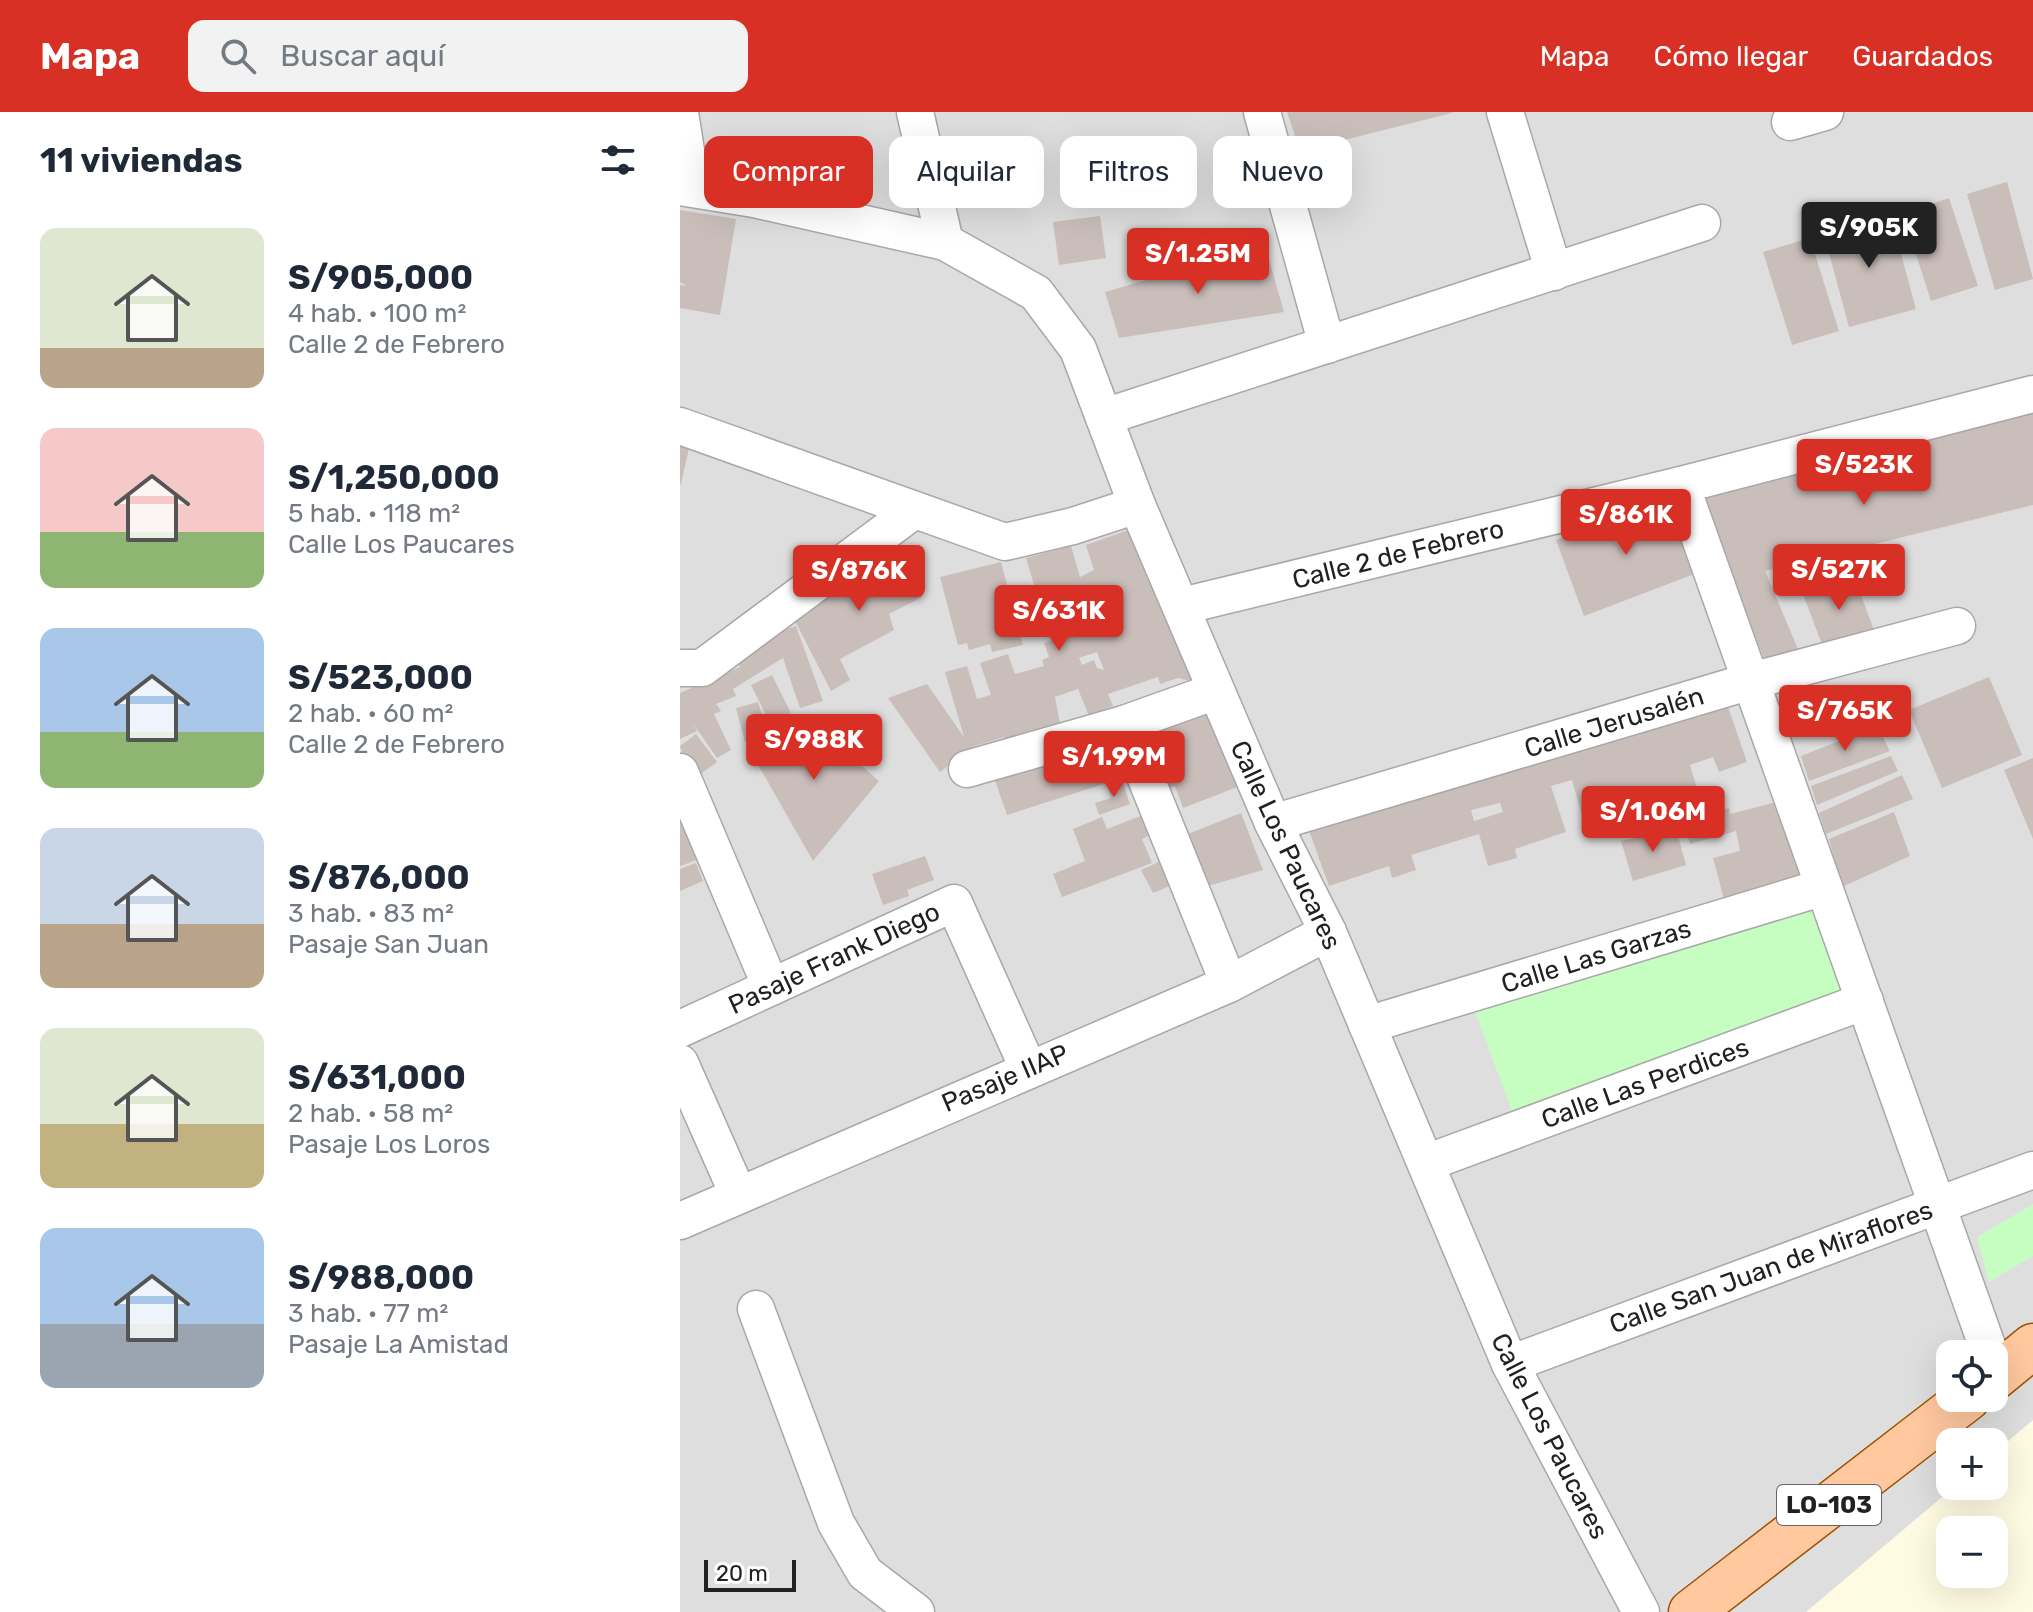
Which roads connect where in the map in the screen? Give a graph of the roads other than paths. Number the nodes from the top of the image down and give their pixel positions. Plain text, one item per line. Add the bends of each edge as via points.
1 (915, 112) edge
2 (1262, 112) edge
3 (1505, 112) edge
4 (1825, 112) edge
5 (680, 113) edge
6 (1790, 122) dead end
7 (686, 187) edge
8 (1702, 223) dead end
9 (945, 242) junction
10 (1554, 272) junction
11 (1327, 345) junction
12 (2033, 394) edge
13 (1104, 417) junction
14 (680, 426) edge
15 (1681, 485) junction
16 (1137, 505) junction
17 (913, 511) junction
18 (1182, 606) junction
19 (1957, 626) dead end
20 (680, 668) edge
21 (1751, 681) junction
22 (1216, 691) junction
23 (1124, 724) junction
24 (967, 769) dead end
25 (680, 772) edge
26 (1273, 823) junction
27 (1824, 887) junction
28 (1328, 932) junction
29 (1229, 984) junction
30 (771, 987) junction
31 (1865, 1001) junction
32 (1367, 1025) junction
33 (680, 1029) edge
34 (680, 1063) edge
35 (1028, 1068) junction
36 (1426, 1163) junction
37 (2033, 1170) edge
38 (738, 1194) junction
39 (1937, 1205) junction
40 (680, 1221) edge
41 (756, 1309) dead end
42 (1979, 1340) edge
43 (2033, 1346) edge
44 (2008, 1362) edge
45 (1510, 1364) junction
46 (1941, 1412) edge
47 (916, 1612) edge
48 (1641, 1612) edge
49 (1691, 1612) edge

1 - 9 street
2 - 11 street
3 - 10 street
4 - 6 street
5 - 7 street
7 - 9 street, Calle Los Paucares
8 - 10 street
9 - 13 street, Calle Los Paucares via 1036,293 1078,349
10 - 11 street
11 - 13 street
12 - 15 street, Calle 2 de Febrero
13 - 16 street, Calle Los Paucares
14 - 17 street
15 - 18 street, Calle 2 de Febrero
15 - 21 street
16 - 17 street via 1005,542
16 - 18 street, Calle Los Paucares
17 - 20 street via 702,668
18 - 22 street, Calle Los Paucares
19 - 21 street, Calle Jerusalén
21 - 26 street, Calle Jerusalén
21 - 27 street
22 - 23 street
22 - 26 street, Calle Los Paucares
23 - 24 street
23 - 29 street
25 - 30 street
26 - 28 street, Calle Los Paucares
27 - 31 street
27 - 32 street, Calle Las Garzas
28 - 29 street, Pasaje IIAP
28 - 32 street, Calle Los Paucares
29 - 35 street, Pasaje IIAP
30 - 33 street, Pasaje Frank Diego
30 - 35 street, Pasaje Frank Diego via 954,903
31 - 36 street, Calle Las Perdices
31 - 39 street
32 - 36 street, Calle Los Paucares
34 - 38 street
35 - 38 street, Pasaje IIAP
36 - 45 street, Calle Los Paucares
37 - 39 street, Calle San Juan de Miraflores
38 - 40 street, Pasaje IIAP
39 - 42 street
39 - 45 street, Calle San Juan de Miraflores
41 - 47 street via 836,1523 865,1573
43 - 44 main road, LO-103
45 - 48 street, Calle Los Paucares
46 - 49 main road, LO-103

